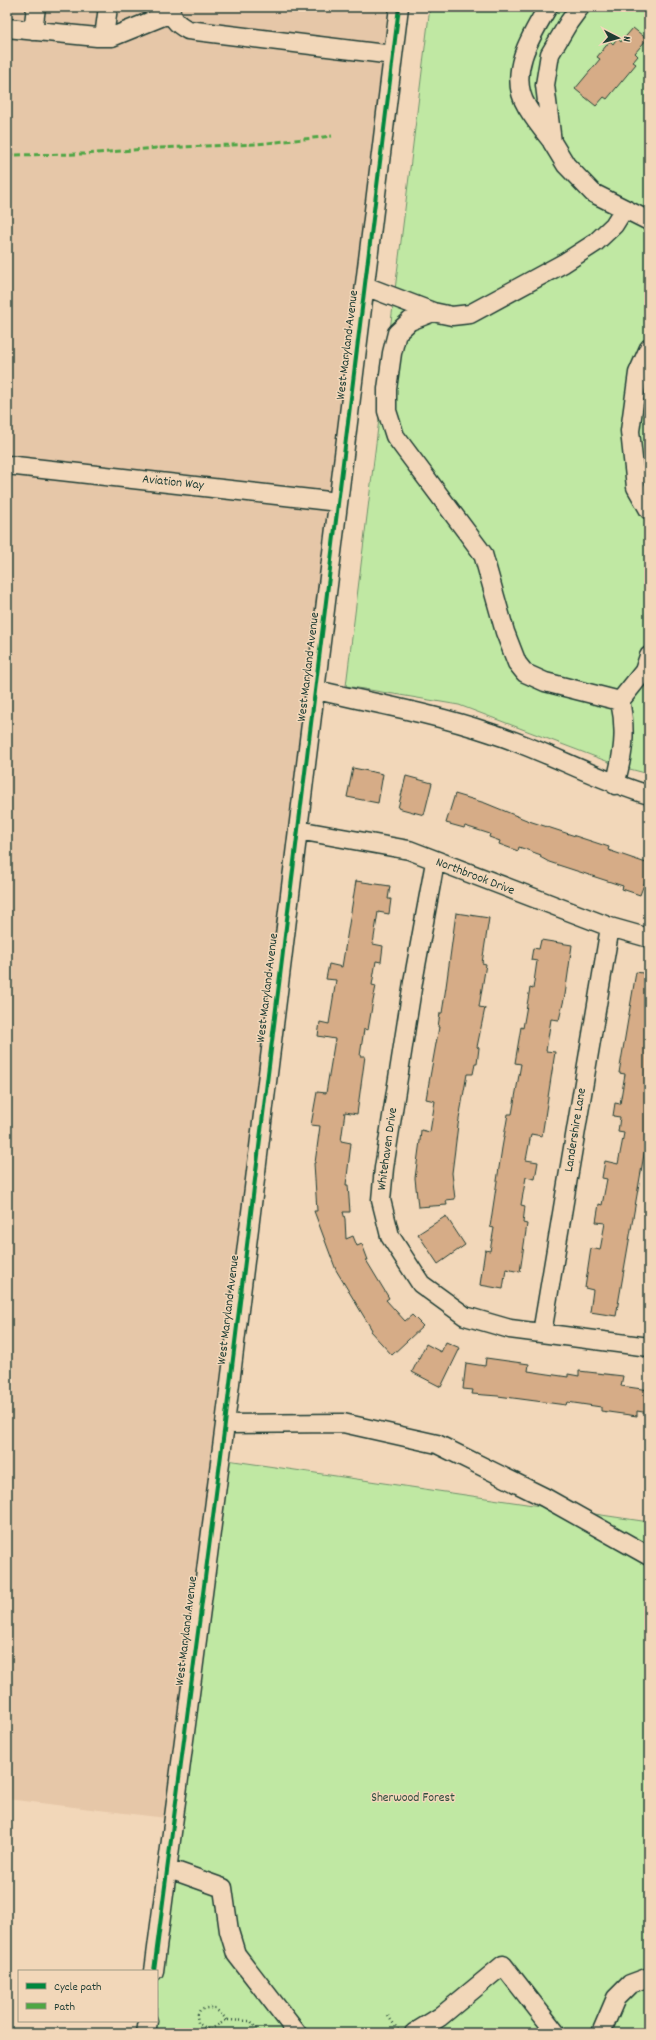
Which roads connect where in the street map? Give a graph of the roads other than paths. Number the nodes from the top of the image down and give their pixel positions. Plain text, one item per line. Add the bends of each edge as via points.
1 (36, 7) edge
2 (108, 7) edge
3 (399, 7) edge
4 (548, 7) edge
5 (580, 7) edge
6 (170, 10) edge
7 (7, 28) edge
8 (33, 31) junction
9 (104, 37) junction
10 (393, 55) junction
11 (552, 142) junction
12 (624, 210) junction
13 (649, 221) edge
14 (365, 286) junction
15 (433, 312) junction
16 (649, 348) edge
17 (7, 464) edge
18 (338, 502) junction
19 (649, 510) edge
20 (649, 656) edge
21 (316, 690) junction
22 (620, 701) junction
23 (615, 785) junction
24 (649, 795) edge
25 (298, 830) junction
26 (435, 862) junction
27 (610, 927) junction
28 (649, 938) edge
29 (542, 1333) junction
30 (649, 1347) edge
31 (225, 1424) junction
32 (649, 1556) edge
33 (167, 1868) junction
34 (154, 1970) edge
35 (649, 1977) edge
36 (148, 2022) edge
37 (146, 2033) edge
38 (297, 2033) edge
39 (414, 2033) edge
40 (556, 2033) edge
41 (601, 2033) edge

1 - 8 street
2 - 9 street
3 - 10 street, West Maryland Avenue
4 - 11 street via 532,33 519,71 520,89 527,107
5 - 11 street via 550,54 545,85
6 - 9 street via 112,37
6 - 10 street via 178,24 188,30
7 - 8 street
8 - 9 street
10 - 14 street, West Maryland Avenue
11 - 12 street via 566,165 593,193
12 - 13 street
12 - 15 street via 595,243 497,300 470,314 452,316
14 - 15 street
14 - 18 street, West Maryland Avenue
15 - 22 street via 410,320 397,333 392,353 387,411 396,436 483,554 505,632 517,663 525,673 545,682
16 - 19 street via 638,373 630,431 636,487
17 - 18 street, Aviation Way
18 - 21 street, West Maryland Avenue
20 - 22 street via 644,671
21 - 23 street via 382,704 491,733 540,751
21 - 25 street, West Maryland Avenue
22 - 23 street via 624,740
23 - 24 street
25 - 26 street, Northbrook Drive via 409,850
25 - 31 street, West Maryland Avenue
26 - 27 street, Northbrook Drive
26 - 29 street, Whitehaven Drive via 413,982 381,1200 390,1236 421,1284 465,1316 510,1329
27 - 28 street, Northbrook Drive
27 - 29 street, Landershire Lane
29 - 30 street, Whitehaven Drive
31 - 32 street via 344,1423 437,1444 544,1497
31 - 33 street, West Maryland Avenue
33 - 34 street, West Maryland Avenue
33 - 38 street via 223,1888 229,1931 236,1954
35 - 41 street via 630,1984 616,1998
36 - 37 street
39 - 40 street via 440,2016 503,1965

